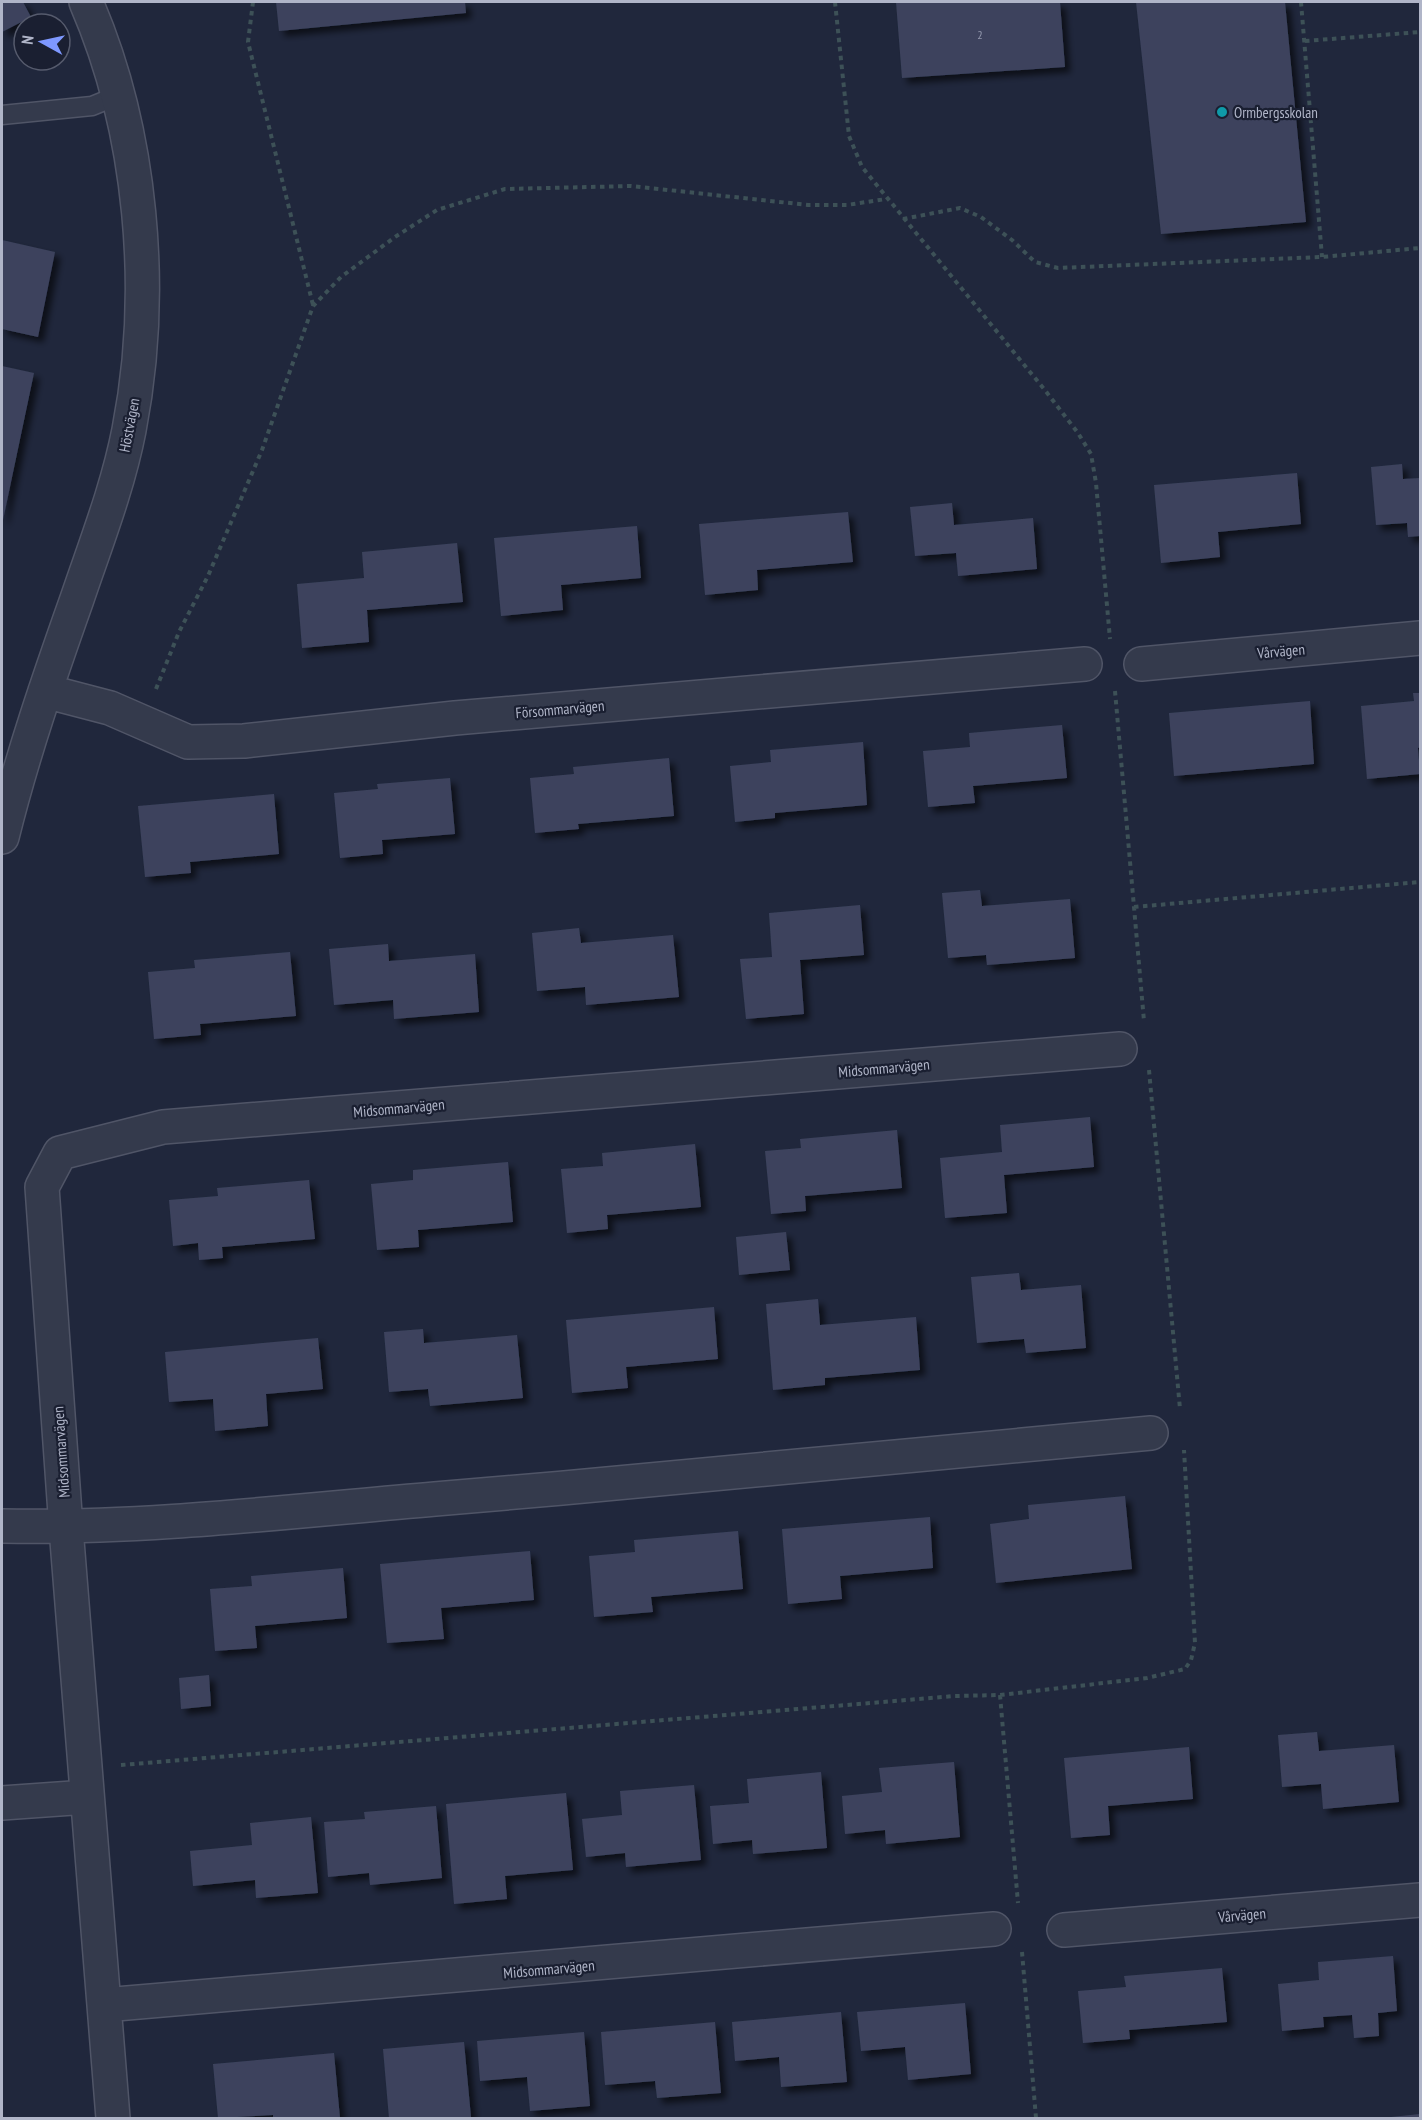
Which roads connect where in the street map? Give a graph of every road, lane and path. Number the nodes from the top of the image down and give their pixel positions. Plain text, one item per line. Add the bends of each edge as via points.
1 (86, 2) edge
2 (253, 2) edge
3 (835, 2) edge
4 (1301, 2) edge
5 (1420, 32) edge
6 (1305, 41) junction
7 (119, 94) junction
8 (2, 115) edge
9 (886, 200) junction
10 (903, 219) junction
11 (1420, 248) edge
12 (1322, 257) junction
13 (313, 306) junction
14 (1420, 638) edge
15 (1111, 642) dead end
16 (1085, 664) dead end
17 (1142, 664) dead end
18 (1115, 687) dead end
19 (45, 691) junction
20 (142, 724) junction
21 (2, 837) edge
22 (1420, 882) edge
23 (1134, 907) junction
24 (1144, 1024) dead end
25 (1134, 1054) joint
26 (1182, 1419) dead end
27 (1151, 1432) dead end
28 (1184, 1441) dead end
29 (2, 1526) edge
30 (66, 1528) junction
31 (87, 1797) junction
32 (2, 1803) edge
33 (1420, 1900) edge
34 (994, 1929) dead end
35 (1064, 1930) dead end
36 (104, 2005) junction
37 (113, 2118) edge

1 - 7 street, Höstvägen
2 - 13 path via 248,42
3 - 9 path via 849,136 862,167
4 - 6 path
5 - 6 path
6 - 12 path
7 - 8 lane via 92,106
7 - 19 street, Höstvägen via 137,189 142,296 137,377 114,489
9 - 10 path
9 - 13 path via 808,205 631,186 505,189 437,210 341,277
10 - 12 path via 960,208 988,222 1035,262 1058,268
10 - 15 path via 1044,389 1090,454
11 - 12 path
13 - 20 path via 262,450 208,576 179,632
14 - 17 street, Vårvägen
16 - 20 street, Försommarvägen via 455,718 244,741 189,742
18 - 23 path
19 - 20 street, Försommarvägen via 110,708
19 - 21 street, Höstvägen via 17,774
22 - 23 path
23 - 24 path
25 - 26 path
25 - 30 street, Midsommarvägen via 163,1127 60,1153 42,1187
27 - 30 street via 819,1467
28 - 31 path via 1195,1643 1185,1669 1147,1678 1000,1695 107,1765
29 - 30 street
30 - 31 street, Midsommarvägen
31 - 32 street
31 - 36 street, Midsommarvägen
33 - 35 street, Vårvägen
34 - 36 street, Midsommarvägen
36 - 37 street, Midsommarvägen

